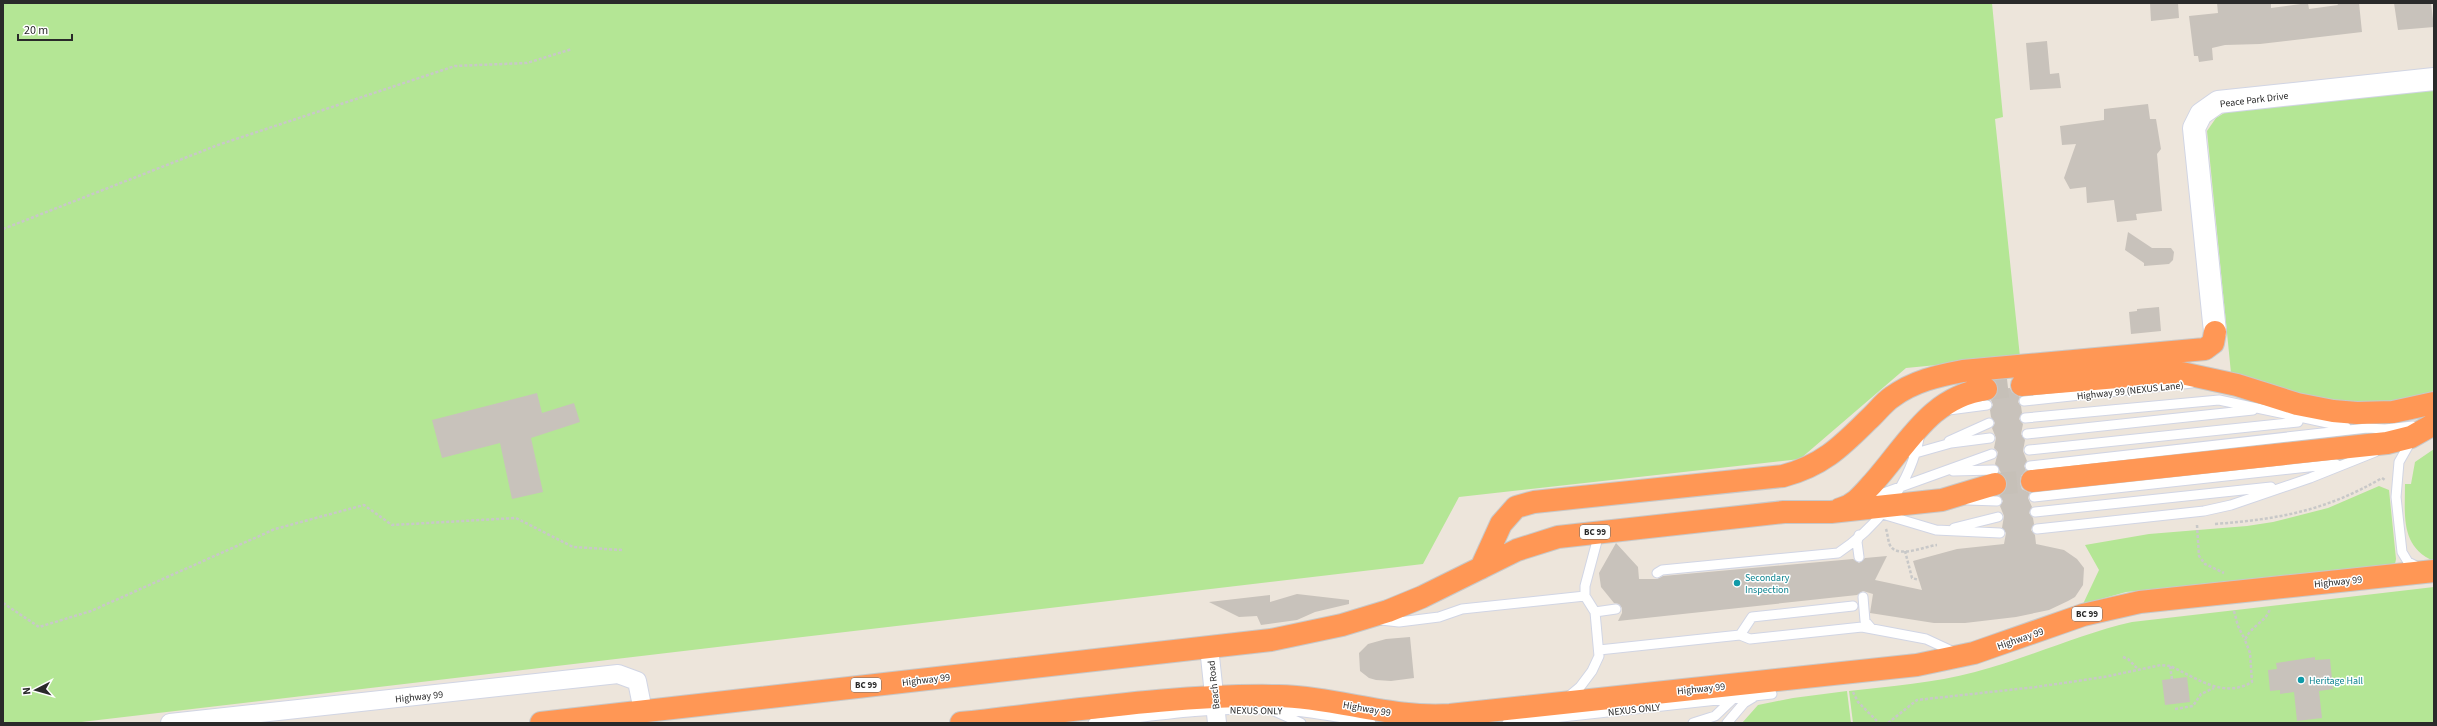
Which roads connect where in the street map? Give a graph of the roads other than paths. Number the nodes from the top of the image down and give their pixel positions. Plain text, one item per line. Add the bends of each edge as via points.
1 (2434, 79) edge
2 (2216, 332) joint
3 (2022, 393) tunnel mouth
4 (1987, 397) tunnel mouth
5 (2434, 403) edge
6 (2278, 413) junction
7 (2025, 418) dead end
8 (1924, 422) junction
9 (1989, 423) dead end
10 (2319, 423) junction
11 (2367, 428) junction
12 (2425, 429) edge
13 (2027, 434) dead end
14 (1990, 438) dead end
15 (1940, 445) junction
16 (2029, 450) dead end
17 (1916, 452) junction
18 (1992, 454) dead end
19 (2364, 456) junction
20 (1885, 470) junction
21 (1944, 473) junction
22 (2060, 478) junction
23 (2310, 478) junction
24 (2032, 481) tunnel mouth
25 (1903, 485) junction
26 (1995, 485) joint
27 (1845, 509) junction
28 (1885, 510) junction
29 (2035, 512) dead end
30 (1998, 516) dead end
31 (2037, 529) dead end
32 (1608, 530) junction
33 (1943, 530) junction
34 (2000, 533) dead end
35 (1859, 535) junction
36 (1859, 557) dead end
37 (1481, 568) junction
38 (2434, 571) edge
39 (1658, 573) dead end
40 (2434, 583) edge
41 (1585, 596) junction
42 (1863, 597) dead end
43 (1852, 606) dead end
44 (1616, 609) dead end
45 (1595, 612) junction
46 (1365, 618) junction
47 (1871, 628) junction
48 (1740, 635) junction
49 (1209, 647) junction
50 (1599, 650) junction
51 (1974, 653) junction
52 (1753, 693) junction
53 (1240, 695) junction
54 (1551, 705) junction
55 (1216, 710) edge
56 (1272, 710) junction
57 (643, 711) junction
58 (170, 723) edge
59 (541, 723) edge
60 (961, 723) edge
61 (1093, 723) edge
62 (1301, 723) edge
63 (1370, 723) edge
64 (1507, 723) edge
65 (1693, 723) edge
66 (1727, 723) edge

1 - 2 street, Peace Park Drive via 2218,102 2201,114 2194,128
2 - 37 highway via 2213,343 2205,350 1963,371 1930,378 1908,387 1891,398 1838,450 1805,470 1783,476 1534,502 1516,507 1501,524
3 - 5 highway via 2161,372 2187,373 2237,385 2297,404 2357,414 2393,412
4 - 8 highway via 1965,393 1954,398
6 - 7 lane via 2228,401 2207,400
6 - 10 lane
6 - 13 lane via 2241,411
8 - 17 lane
8 - 20 highway
9 - 15 lane
10 - 11 lane
10 - 16 lane via 2287,422
11 - 12 lane
11 - 22 lane
12 - 19 lane
12 - 22 highway via 2387,443
12 - 38 lane via 2403,453 2398,470 2396,497 2405,556 2411,564
14 - 15 lane
15 - 17 lane
17 - 20 lane
17 - 25 lane
18 - 21 lane
19 - 22 lane via 2328,465
19 - 23 lane
20 - 27 highway
21 - 25 lane
21 - 26 lane
22 - 24 highway
23 - 29 lane via 2272,487
23 - 31 lane via 2231,505 2204,511
25 - 27 lane
25 - 28 lane
26 - 28 highway, BC 99 via 1942,500
27 - 28 highway, BC 99
27 - 32 highway, BC 99 via 1784,512
28 - 33 lane via 1927,529
28 - 35 lane
30 - 33 lane
32 - 37 highway, BC 99 via 1551,539 1517,550
32 - 41 lane via 1597,541 1585,586
33 - 34 lane
35 - 36 lane
35 - 39 lane via 1838,553 1662,570
37 - 46 highway, BC 99 via 1422,597
38 - 51 highway, Highway 99 / BC 99 via 2140,602 2083,615
40 - 52 highway, BC 99 via 2127,617 1956,672
41 - 45 lane
41 - 46 lane via 1462,609 1440,617 1399,622
42 - 47 lane via 1865,621
43 - 48 lane via 1752,617
44 - 45 lane
45 - 50 lane
46 - 49 highway, BC 99 via 1295,636
47 - 48 lane via 1750,639
47 - 51 lane via 1926,639 1954,652
48 - 50 lane
49 - 55 street, Beach Road
49 - 57 highway, Highway 99 / BC 99
50 - 54 lane via 1596,664 1580,687
51 - 52 highway, Highway 99 / BC 99
52 - 54 highway, Highway 99 / BC 99
52 - 64 lane, NEXUS ONLY
52 - 65 lane via 1715,716
52 - 66 lane
53 - 54 highway, Highway 99 / BC 99 via 1303,698 1420,716
53 - 55 highway, Highway 99 / BC 99
53 - 56 lane
55 - 56 lane, NEXUS ONLY
55 - 60 highway, Highway 99 / BC 99
55 - 61 lane, NEXUS ONLY
56 - 62 lane
56 - 63 lane, NEXUS ONLY via 1323,714
57 - 58 street, Highway 99 via 638,681 618,674
57 - 59 highway, Highway 99 / BC 99

